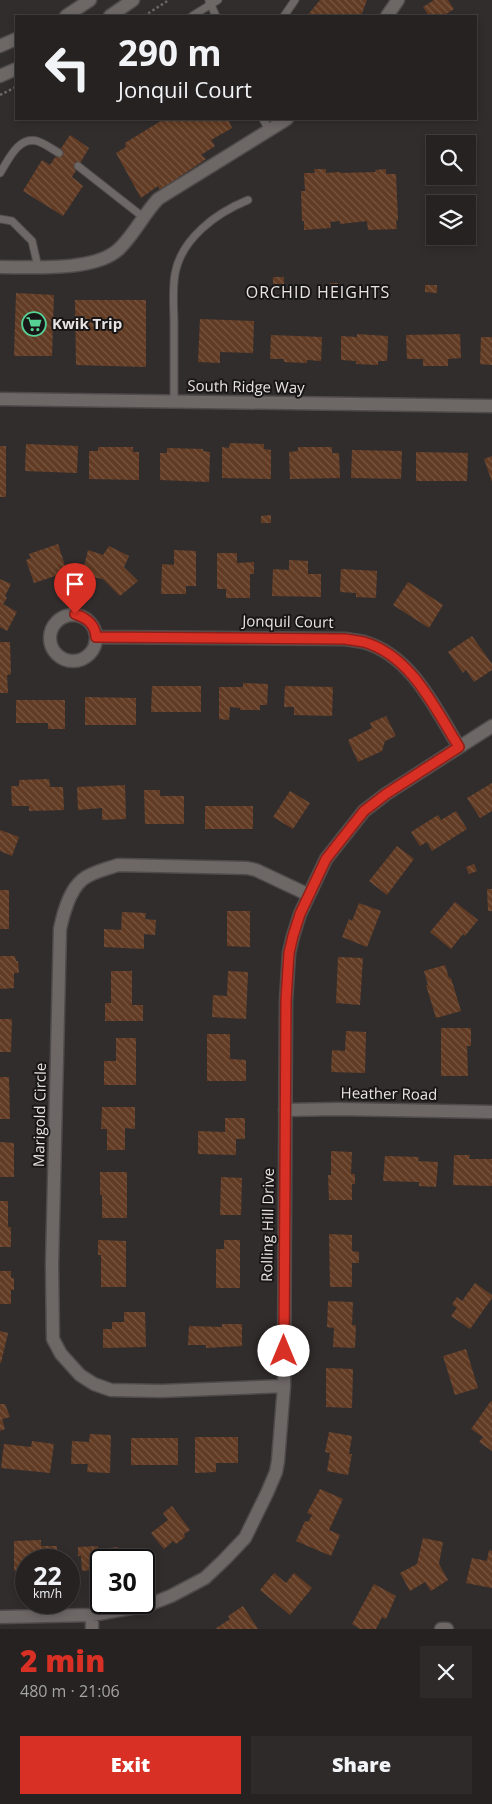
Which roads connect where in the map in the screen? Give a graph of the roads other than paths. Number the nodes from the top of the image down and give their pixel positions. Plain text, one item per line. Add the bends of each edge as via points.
1 (90, 0) edge
2 (133, 0) edge
3 (218, 0) edge
4 (295, 0) edge
5 (398, 0) edge
6 (210, 2) edge
7 (68, 15) edge
8 (111, 15) edge
9 (193, 15) edge
10 (216, 15) edge
11 (285, 15) edge
12 (388, 15) edge
13 (15, 39) edge
14 (0, 46) edge
15 (15, 70) edge
16 (0, 76) edge
17 (282, 120) edge
18 (266, 124) edge
19 (58, 153) dead end
20 (78, 166) dead end
21 (0, 173) edge
22 (248, 200) dead end
23 (142, 218) junction
24 (0, 219) edge
25 (0, 267) edge
26 (38, 267) junction
27 (0, 399) edge
28 (174, 402) junction
29 (492, 406) edge
30 (96, 637) dead end
31 (492, 726) edge
32 (459, 747) junction
33 (308, 895) junction
34 (285, 1110) junction
35 (492, 1112) edge
36 (284, 1386) junction
37 (92, 1615) junction
38 (0, 1617) edge
39 (92, 1629) edge
40 (441, 1629) edge
41 (447, 1629) edge

1 - 7 street
2 - 8 street
3 - 6 lane
4 - 11 lane
5 - 12 street
6 - 9 lane
6 - 10 lane
13 - 14 street
15 - 16 street
17 - 18 street
18 - 23 street via 158,199
19 - 21 lane via 37,141 25,142 16,148
20 - 23 lane
22 - 28 lane via 211,221 192,238 181,257 175,274 174,293
23 - 26 street via 113,255 81,264
24 - 26 lane via 12,221 32,241
25 - 26 street
27 - 28 street, South Ridge Way
28 - 29 street, South Ridge Way
30 - 32 street, Jonquil Court via 345,639 365,642 386,653 418,681
31 - 32 street, Rolling Hill Drive
32 - 33 street, Rolling Hill Drive via 364,811 326,859
33 - 34 street, Rolling Hill Drive via 289,953
33 - 36 street, Marigold Circle via 247,868 118,865 82,880 70,896 60,929 52,1266 53,1339 60,1354 80,1375 111,1390
34 - 35 street, Heather Road
34 - 36 street, Rolling Hill Drive
36 - 37 street, Rolling Hill Drive via 276,1472 245,1538 205,1578 179,1592 148,1605
37 - 38 street, Rolling Hill Drive
37 - 39 street
40 - 41 street

